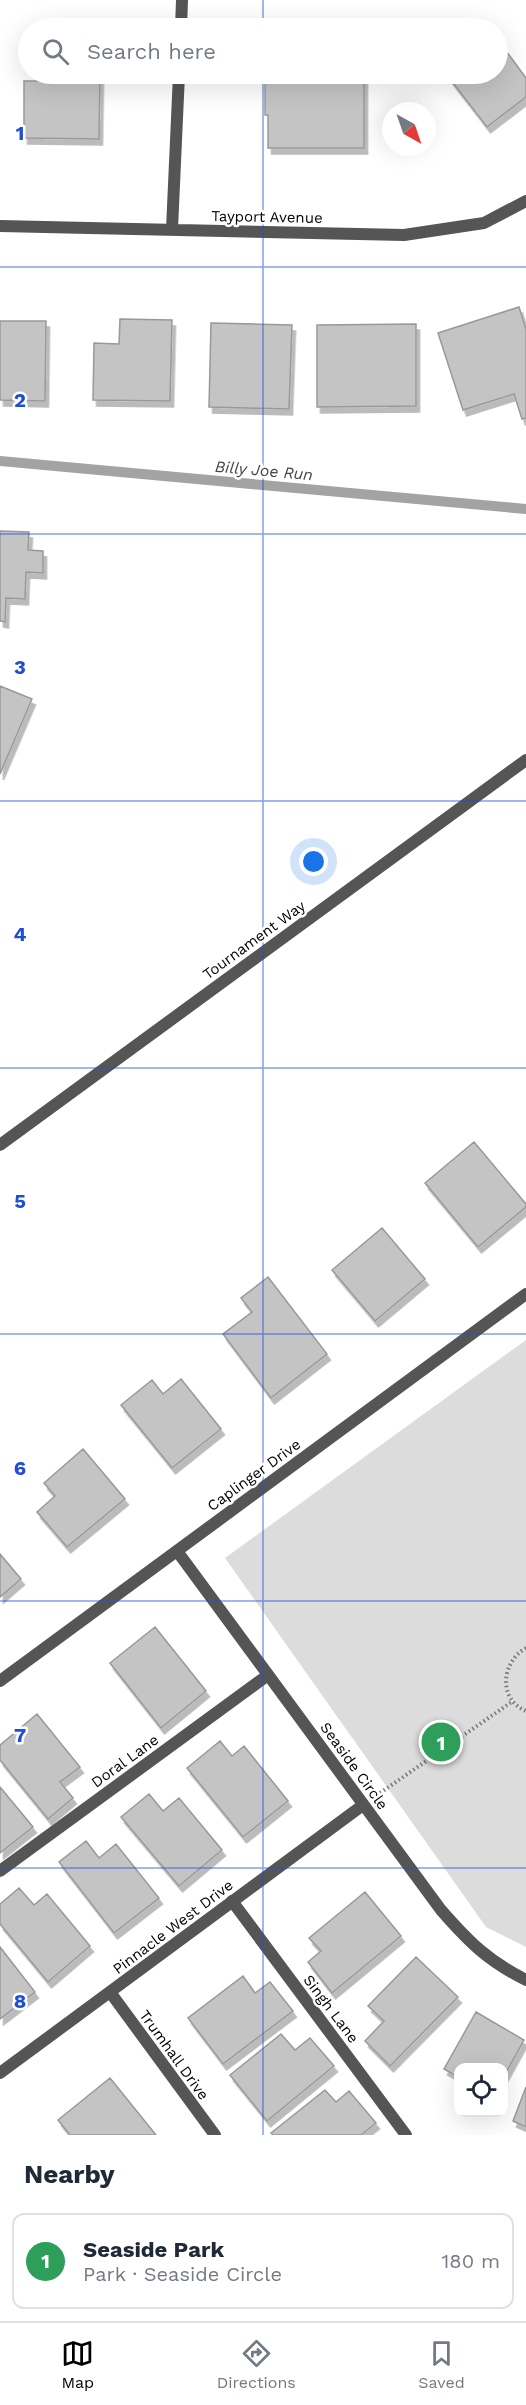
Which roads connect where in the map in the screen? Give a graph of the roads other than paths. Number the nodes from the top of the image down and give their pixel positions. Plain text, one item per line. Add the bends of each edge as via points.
1 (182, 0) edge
2 (181, 18) edge
3 (179, 84) edge
4 (526, 201) edge
5 (0, 226) edge
6 (172, 230) junction
7 (526, 760) edge
8 (0, 1145) edge
9 (526, 1294) edge
10 (177, 1551) junction
11 (268, 1675) junction
12 (0, 1681) edge
13 (363, 1805) junction
14 (0, 1871) edge
15 (232, 1901) junction
16 (526, 1980) edge
17 (110, 1992) junction
18 (0, 2073) edge
19 (215, 2135) edge
20 (406, 2135) edge

1 - 2 street
3 - 6 street
4 - 6 street, Tayport Avenue via 484,223 404,235
5 - 6 street, Tayport Avenue
7 - 8 street, Tournament Way
9 - 10 street, Caplinger Drive
10 - 11 street, Seaside Circle
10 - 12 street, Caplinger Drive
11 - 13 street, Seaside Circle
11 - 14 street, Doral Lane
13 - 15 street, Pinnacle West Drive
13 - 16 street, Seaside Circle via 472,1946
15 - 17 street, Pinnacle West Drive
15 - 20 street, Singh Lane
17 - 18 street, Pinnacle West Drive
17 - 19 street, Trumhall Drive

